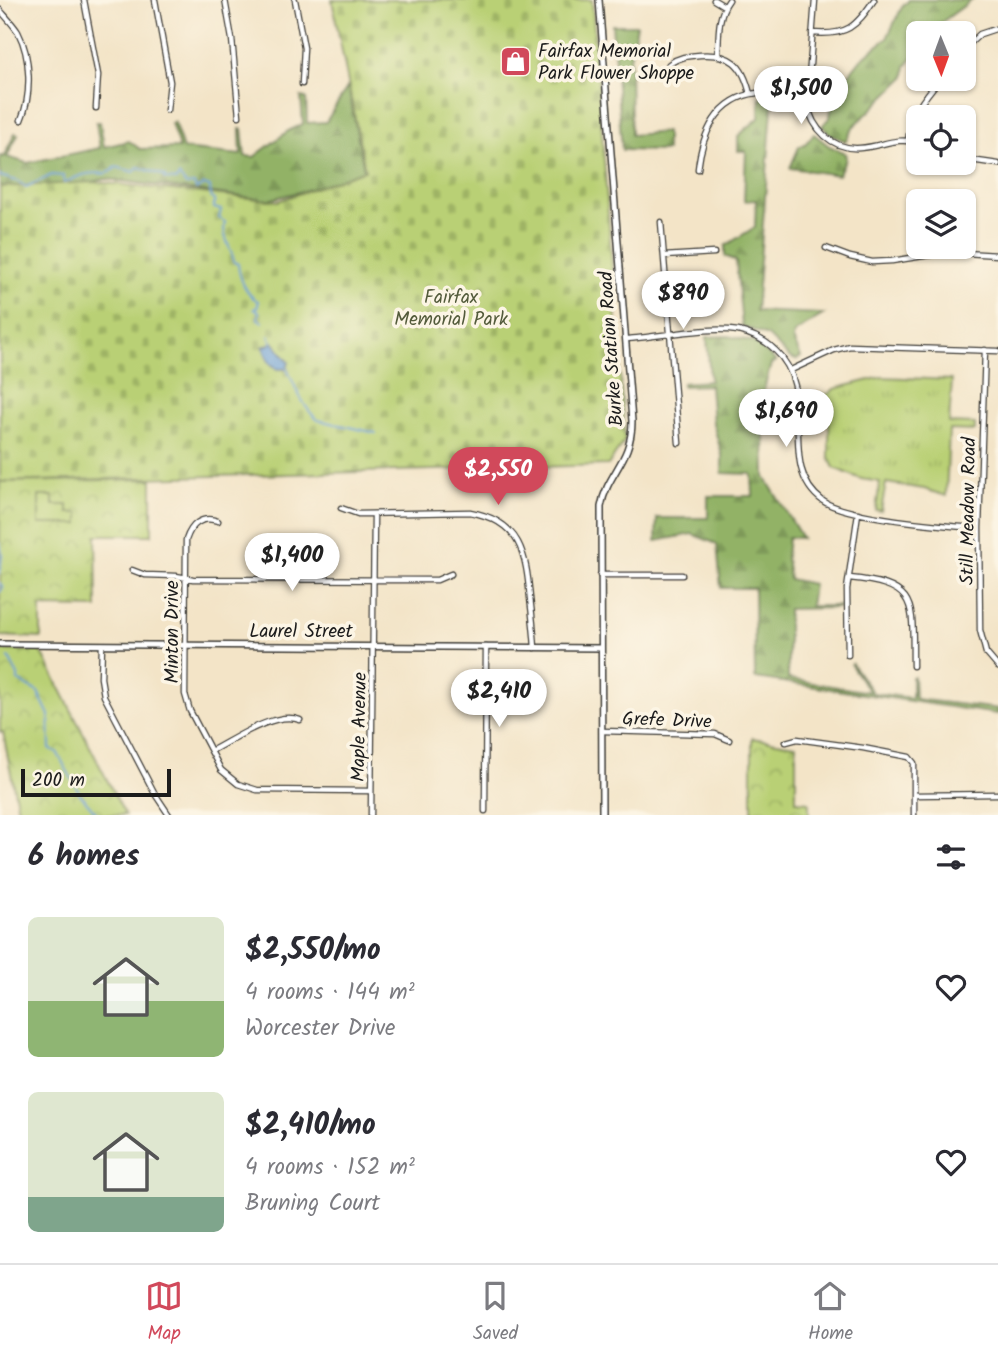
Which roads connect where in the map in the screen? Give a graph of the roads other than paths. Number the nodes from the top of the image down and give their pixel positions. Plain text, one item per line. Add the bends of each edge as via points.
1 (84, 0) edge
2 (155, 0) edge
3 (225, 0) edge
4 (295, 0) edge
5 (599, 0) edge
6 (714, 0) edge
7 (729, 0) edge
8 (815, 0) edge
9 (874, 0) edge
10 (724, 6) junction
11 (0, 10) edge
12 (998, 28) edge
13 (812, 33) junction
14 (976, 38) edge
15 (718, 55) junction
16 (669, 64) dead end
17 (302, 84) dead end
18 (930, 91) edge
19 (750, 93) junction
20 (807, 95) junction
21 (919, 105) edge
22 (96, 108) dead end
23 (167, 110) dead end
24 (239, 116) dead end
25 (21, 120) dead end
26 (906, 141) edge
27 (976, 161) edge
28 (998, 164) edge
29 (698, 169) dead end
30 (661, 222) dead end
31 (827, 248) dead end
32 (714, 253) dead end
33 (998, 255) edge
34 (664, 257) junction
35 (670, 335) junction
36 (626, 339) junction
37 (985, 350) junction
38 (998, 351) edge
39 (791, 370) junction
40 (679, 443) dead end
41 (341, 508) dead end
42 (858, 513) junction
43 (374, 514) junction
44 (218, 521) dead end
45 (979, 528) junction
46 (132, 570) dead end
47 (451, 574) dead end
48 (600, 575) junction
49 (682, 575) dead end
50 (185, 578) junction
51 (849, 578) junction
52 (374, 580) junction
53 (0, 644) edge
54 (102, 645) junction
55 (184, 645) junction
56 (535, 646) junction
57 (373, 647) junction
58 (486, 647) junction
59 (601, 648) junction
60 (848, 655) dead end
61 (913, 666) dead end
62 (998, 667) edge
63 (300, 720) dead end
64 (602, 731) junction
65 (729, 740) dead end
66 (786, 742) dead end
67 (211, 751) junction
68 (371, 791) junction
69 (998, 794) edge
70 (915, 796) junction
71 (485, 811) dead end
72 (169, 815) edge
73 (371, 815) edge
74 (601, 815) edge
75 (914, 815) edge

1 - 22 street via 98,75
2 - 23 street via 170,82
3 - 24 street
4 - 17 street via 304,48
5 - 36 street, Burke Station Road
6 - 10 street
7 - 10 street
8 - 13 street
9 - 13 street via 846,30
10 - 15 street
11 - 25 street via 20,37 29,80 29,99
12 - 14 street
13 - 20 street
15 - 16 street via 685,56
15 - 19 street via 741,69
18 - 21 street
19 - 20 street
19 - 29 street via 712,121 702,141
20 - 26 street via 814,123 837,144 859,148
27 - 28 street
30 - 34 street
31 - 33 street via 872,262 948,251
32 - 34 street
34 - 35 street
35 - 36 street
35 - 39 street via 724,330 746,333 770,345
35 - 40 street
36 - 48 street, Burke Station Road via 632,436 602,503
37 - 38 street
37 - 39 street via 850,346
37 - 45 street, Still Meadow Road
39 - 42 street via 798,396 804,479 825,503
41 - 43 street
42 - 45 street
42 - 51 street
43 - 52 street, Maple Avenue
43 - 56 street via 470,512 505,527 526,559
44 - 50 street, Minton Drive via 201,520 188,533
45 - 62 street, Still Meadow Road via 981,638
46 - 50 street
47 - 52 street via 437,580
48 - 49 street
48 - 59 street, Burke Station Road
50 - 52 street
50 - 55 street, Minton Drive
51 - 60 street
51 - 61 street via 888,584 905,598 912,613
52 - 57 street, Maple Avenue
53 - 54 street, Laurel Street
54 - 55 street, Laurel Street
54 - 72 street via 104,696
55 - 57 street, Laurel Street
55 - 67 street, Minton Drive via 186,700
56 - 58 street, Laurel Street
56 - 59 street, Laurel Street
57 - 58 street, Laurel Street
57 - 68 street, Maple Avenue
58 - 71 street
59 - 64 street, Burke Station Road
63 - 67 street via 285,717 271,721
64 - 65 street, Grefe Drive via 715,734
64 - 74 street, Burke Station Road
66 - 70 street via 797,739 904,754 914,764
67 - 68 street, Minton Drive via 225,775 250,789
68 - 73 street, Maple Avenue
69 - 70 street
70 - 75 street

